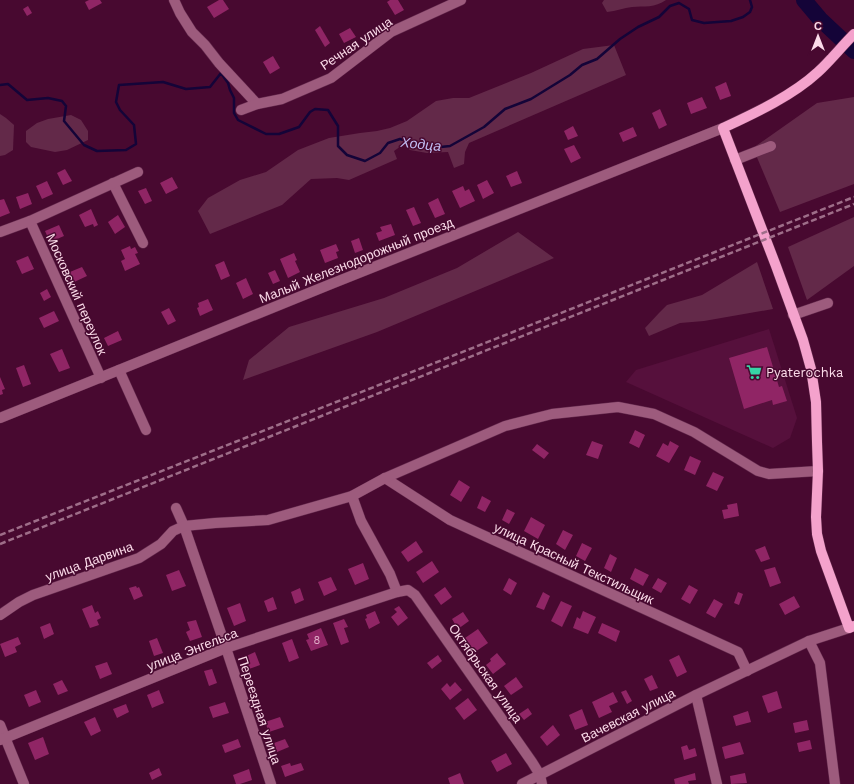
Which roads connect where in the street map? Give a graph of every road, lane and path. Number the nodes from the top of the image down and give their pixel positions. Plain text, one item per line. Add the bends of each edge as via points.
1 (174, 0) edge
2 (461, 0) edge
3 (854, 34) edge
4 (257, 104) junction
5 (241, 110) dead end
6 (723, 128) junction
7 (771, 146) dead end
8 (735, 160) junction
9 (138, 172) dead end
10 (113, 183) junction
11 (30, 221) junction
12 (0, 232) edge
13 (143, 243) dead end
14 (828, 303) dead end
15 (793, 315) junction
16 (119, 370) junction
17 (101, 378) junction
18 (0, 418) edge
19 (146, 430) dead end
20 (818, 471) junction
21 (385, 478) junction
22 (352, 496) junction
23 (176, 508) dead end
24 (184, 526) junction
25 (398, 592) junction
26 (0, 615) edge
27 (851, 627) edge
28 (809, 641) junction
29 (226, 648) junction
30 (747, 671) junction
31 (696, 695) junction
32 (0, 726) edge
33 (2, 739) edge
34 (541, 779) edge
35 (24, 784) edge
36 (271, 784) edge
37 (522, 784) edge
38 (717, 784) edge
39 (835, 784) edge

1 - 4 street via 192,32
2 - 4 street, Речная улица via 391,32 331,78 282,99
3 - 6 main road via 818,72 800,86
4 - 5 street, Речная улица
6 - 8 main road
6 - 16 street, Малый Железнодорожный проезд
7 - 8 street
8 - 15 main road
9 - 10 street
10 - 11 street
10 - 13 street
11 - 12 street
11 - 17 street, Московский переулок
14 - 15 street
15 - 20 main road via 811,369 816,402
16 - 17 street, Малый Железнодорожный проезд
16 - 19 street
17 - 18 street, Малый Железнодорожный проезд
20 - 21 street via 769,474 758,471 694,432 654,414 618,407 552,414 505,426
20 - 27 main road via 817,534 821,551
21 - 22 street
21 - 30 street, улица Красный Текстильщик via 450,520 738,652
22 - 24 street via 268,520
22 - 25 street via 361,521
23 - 24 street, Переездная улица
24 - 26 street, улица Дарвина via 173,531 161,544 139,558 33,595
24 - 29 street, Переездная улица
25 - 29 street, улица Энгельса
25 - 34 street, Октябрьская улица via 408,590 415,595 532,762
27 - 28 street, Вачевская улица
28 - 30 street, Вачевская улица
28 - 39 street via 820,663
29 - 33 street, улица Энгельса
29 - 36 street, Переездная улица
30 - 31 street, Вачевская улица
31 - 34 street, Вачевская улица
31 - 38 street
32 - 33 street
33 - 35 street
34 - 37 street, Вачевская улица

